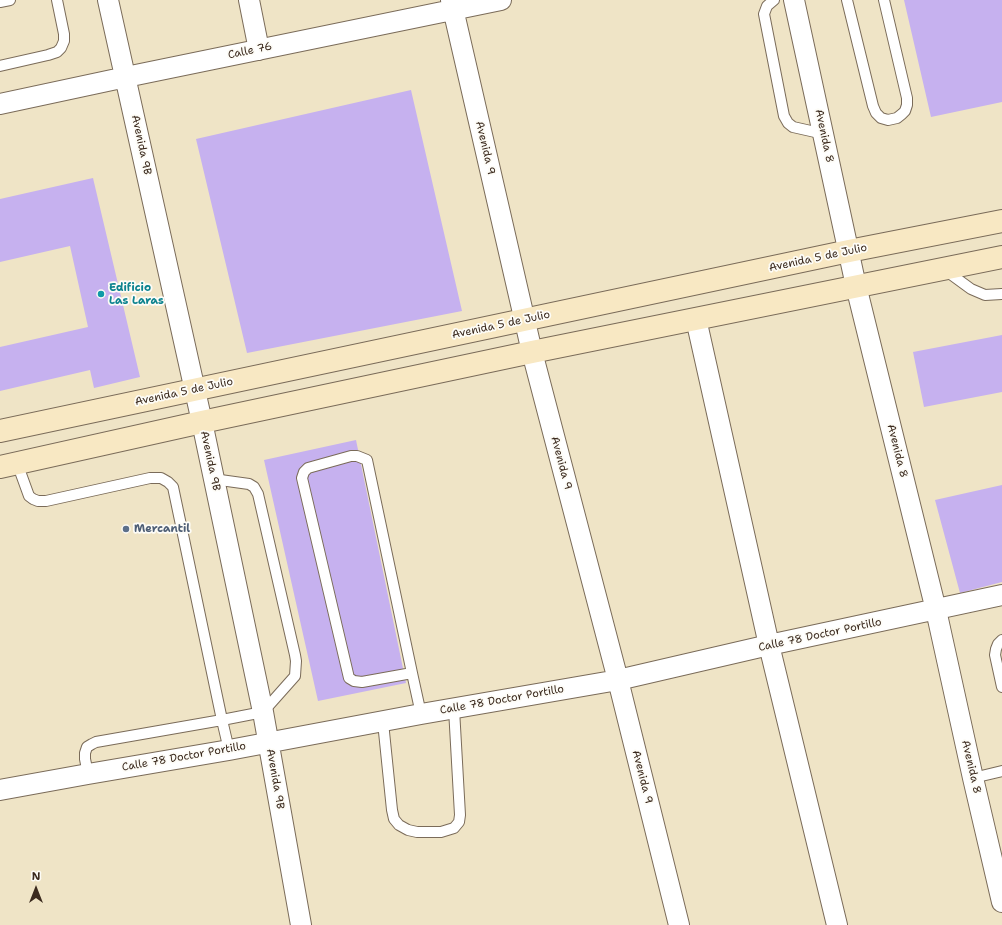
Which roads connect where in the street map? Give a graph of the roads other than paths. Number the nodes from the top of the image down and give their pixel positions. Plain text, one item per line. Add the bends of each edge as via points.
1 (10, 0) edge
2 (58, 0) edge
3 (108, 0) edge
4 (249, 0) edge
5 (501, 0) edge
6 (774, 0) edge
7 (794, 0) edge
8 (846, 0) edge
9 (884, 0) edge
10 (0, 2) edge
11 (452, 5) edge
12 (259, 50) junction
13 (0, 66) edge
14 (126, 77) junction
15 (0, 104) edge
16 (824, 134) junction
17 (1002, 221) edge
18 (849, 251) junction
19 (1002, 257) edge
20 (944, 269) junction
21 (856, 286) junction
22 (1002, 294) edge
23 (696, 319) junction
24 (525, 320) junction
25 (532, 352) junction
26 (194, 390) junction
27 (202, 422) junction
28 (0, 431) edge
29 (8, 465) edge
30 (213, 479) junction
31 (1002, 595) edge
32 (936, 610) junction
33 (1002, 640) edge
34 (769, 646) junction
35 (412, 673) junction
36 (618, 680) junction
37 (1002, 687) edge
38 (454, 709) junction
39 (263, 712) junction
40 (421, 714) junction
41 (222, 720) junction
42 (383, 722) junction
43 (269, 742) junction
44 (229, 750) junction
45 (1002, 771) edge
46 (88, 774) junction
47 (973, 778) junction
48 (0, 790) edge
49 (1002, 902) edge
50 (301, 925) edge
51 (679, 925) edge
52 (837, 925) edge

1 - 10 lane
2 - 13 lane via 64,34 61,48 48,55
3 - 14 street, Avenida 9B
4 - 12 street
5 - 11 street, Calle 76
6 - 16 lane via 767,6 764,14 784,116 793,127
7 - 16 street, Avenida 8
8 - 9 lane via 873,106 881,118 888,120 897,118 905,111 907,98
11 - 12 street, Calle 76
11 - 24 street, Avenida 9
12 - 14 street, Calle 76
14 - 15 street, Calle 76
14 - 26 street, Avenida 9B
16 - 18 street, Avenida 8
17 - 18 main road, Avenida 5 de Julio
18 - 21 street, Avenida 8
18 - 24 main road, Avenida 5 de Julio
19 - 20 main road
20 - 21 main road
20 - 22 lane via 971,289 985,295
21 - 23 main road
21 - 32 street, Avenida 8
23 - 25 main road
23 - 34 street
24 - 25 street, Avenida 9
24 - 26 main road, Avenida 5 de Julio
25 - 27 main road
25 - 36 street, Avenida 9
26 - 27 street, Avenida 9B
26 - 28 main road, Avenida 5 de Julio
27 - 29 main road
27 - 30 street, Avenida 9B
29 - 41 lane via 30,496 38,501 150,478 161,478 173,487
30 - 39 street, Avenida 9B
30 - 39 lane via 249,484 258,494 295,655 295,676
31 - 32 street, Calle 78 Doctor Portillo
32 - 34 street, Calle 78 Doctor Portillo
32 - 47 street, Avenida 8
33 - 37 lane via 995,655
34 - 36 street, Calle 78 Doctor Portillo
34 - 52 street
35 - 35 lane via 367,460 351,456 308,468 302,478 350,678 362,682
35 - 40 lane
36 - 38 street, Calle 78 Doctor Portillo
36 - 51 street, Avenida 9
38 - 40 street, Calle 78 Doctor Portillo
38 - 42 lane via 460,815 459,822 454,828 440,832 408,830 394,819
39 - 41 lane
39 - 43 street, Avenida 9B
40 - 42 street, Calle 78 Doctor Portillo
41 - 44 lane
41 - 46 lane via 96,742 87,747 85,753
42 - 43 street, Calle 78 Doctor Portillo
43 - 44 street, Calle 78 Doctor Portillo
43 - 50 street, Avenida 9B
44 - 46 street, Calle 78 Doctor Portillo
45 - 47 lane
46 - 48 street, Calle 78 Doctor Portillo
47 - 49 street, Avenida 8

